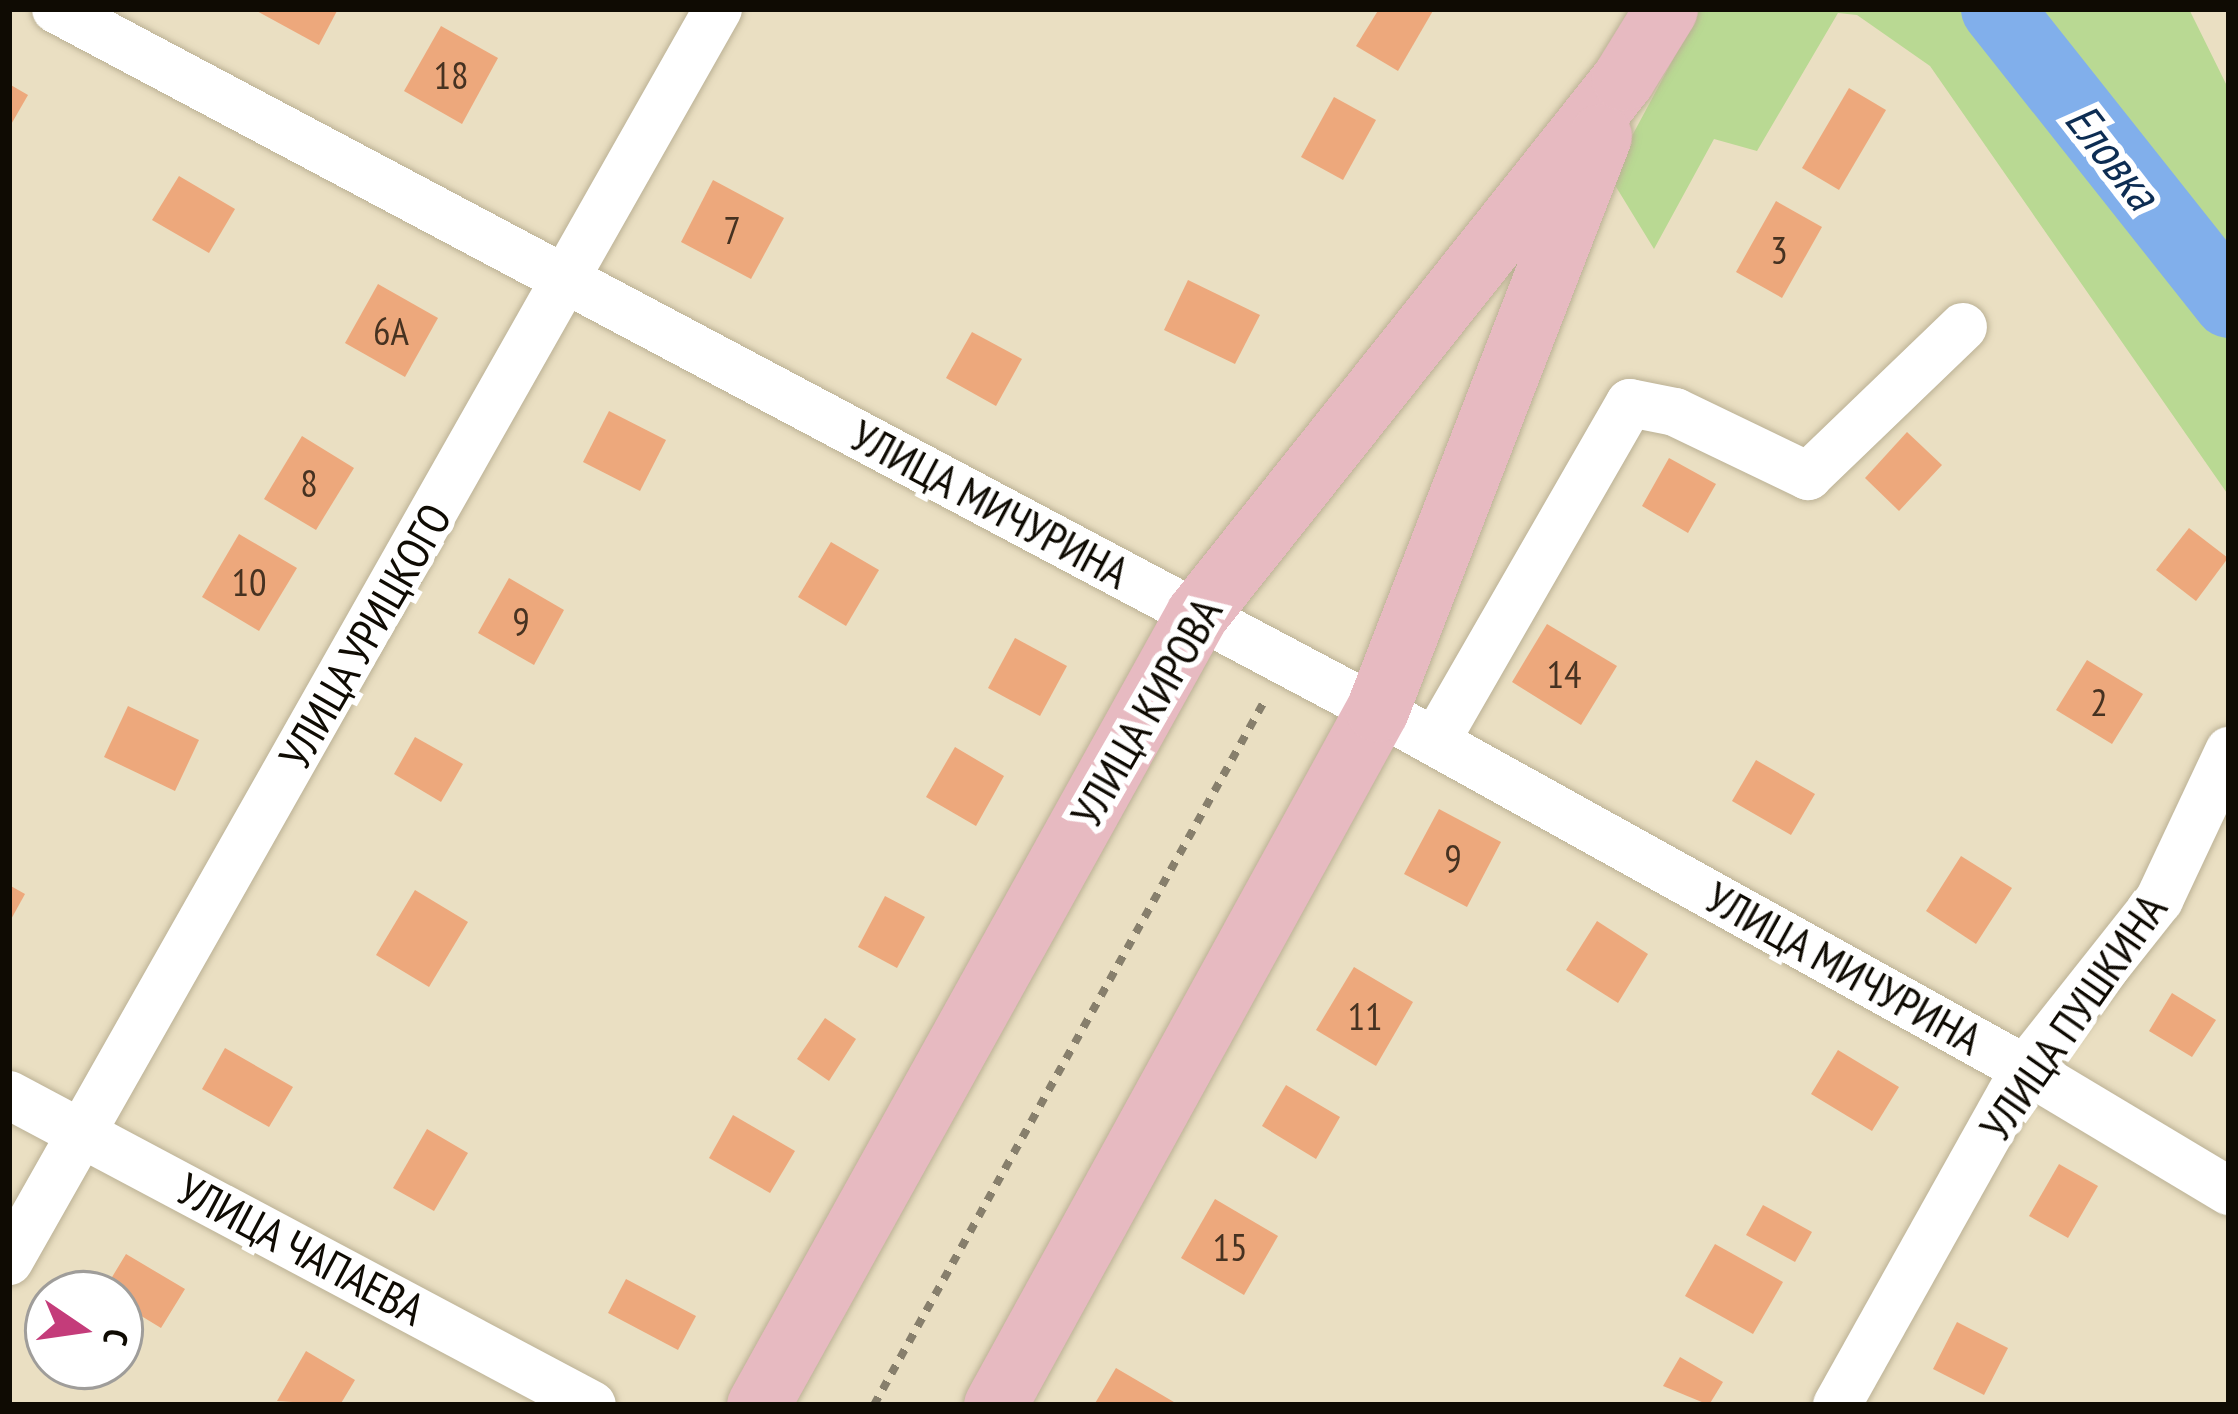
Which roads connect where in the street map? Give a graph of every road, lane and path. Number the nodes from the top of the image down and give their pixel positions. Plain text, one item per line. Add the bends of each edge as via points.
1 (56, 9) edge
2 (718, 9) edge
3 (1666, 9) edge
4 (1623, 79) junction
5 (569, 280) junction
6 (1963, 327) dead end
7 (1197, 614) junction
8 (1286, 663) junction
9 (1377, 710) junction
10 (1435, 742) junction
11 (2229, 751) edge
12 (2026, 1069) junction
13 (9, 1095) edge
14 (81, 1132) junction
15 (2229, 1192) edge
16 (9, 1261) edge
17 (592, 1405) edge
18 (758, 1405) edge
19 (874, 1405) edge
20 (995, 1405) edge
21 (1837, 1405) edge

1 - 5 street, УЛИЦА МИЧУРИНА
2 - 5 street, УЛИЦА УРИЦКОГО
3 - 4 main road, УЛИЦА КИРОВА
4 - 7 main road, УЛИЦА КИРОВА
4 - 9 main road, УЛИЦА КИРОВА
5 - 7 street, УЛИЦА МИЧУРИНА
5 - 14 street, УЛИЦА УРИЦКОГО
6 - 10 street via 1808,476 1675,412 1630,404
7 - 8 street, УЛИЦА МИЧУРИНА
7 - 18 main road, УЛИЦА КИРОВА
8 - 9 street, УЛИЦА МИЧУРИНА
8 - 19 path
9 - 10 street, УЛИЦА МИЧУРИНА
9 - 20 main road, УЛИЦА КИРОВА
10 - 12 street, УЛИЦА МИЧУРИНА
11 - 12 street, УЛИЦА ПУШКИНА via 2159,900
12 - 15 street, УЛИЦА МИЧУРИНА
12 - 21 street, УЛИЦА ПУШКИНА
13 - 14 street, УЛИЦА ЧАПАЕВА
14 - 16 street, УЛИЦА УРИЦКОГО
14 - 17 street, УЛИЦА ЧАПАЕВА

